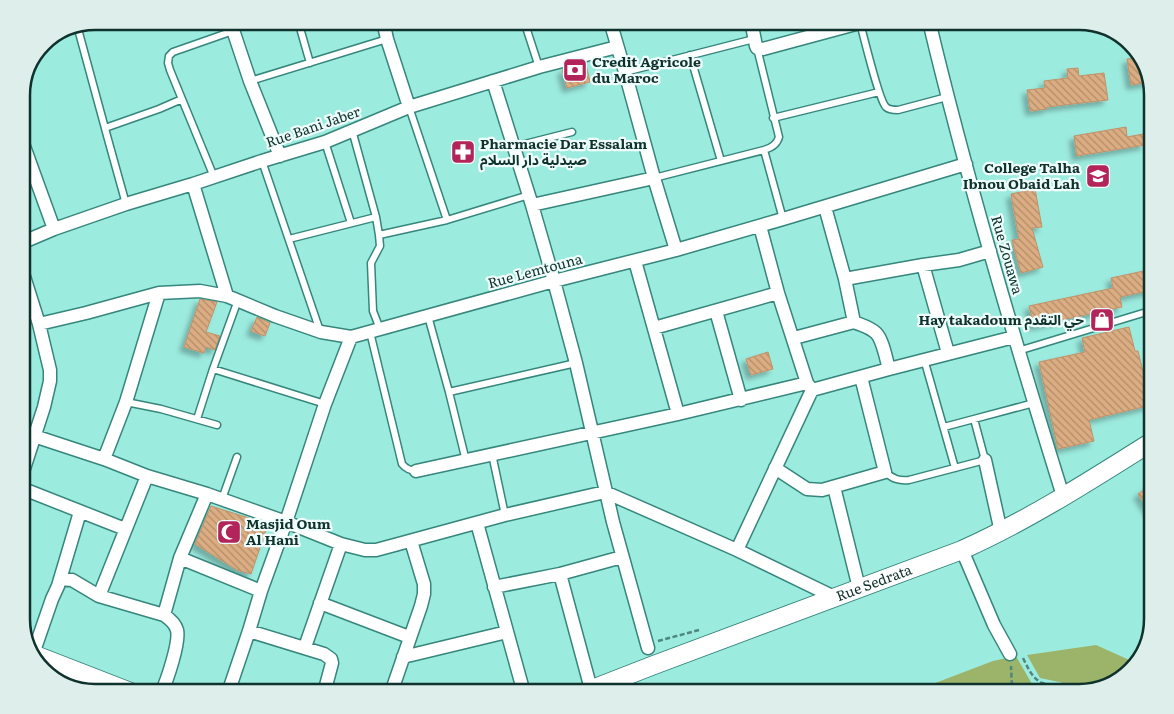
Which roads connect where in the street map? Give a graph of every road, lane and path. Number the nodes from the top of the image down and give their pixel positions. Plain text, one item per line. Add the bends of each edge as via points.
1 (223, 30) edge
2 (233, 30) edge
3 (301, 30) edge
4 (385, 30) edge
5 (527, 30) edge
6 (612, 30) edge
7 (753, 30) edge
8 (812, 30) edge
9 (866, 30) edge
10 (931, 30) edge
11 (79, 32) edge
12 (387, 39) junction
13 (756, 43) junction
14 (617, 47) junction
15 (690, 55) junction
16 (310, 63) junction
17 (539, 67) junction
18 (625, 72) junction
19 (250, 81) junction
20 (493, 81) junction
21 (879, 92) junction
22 (947, 97) junction
23 (182, 99) junction
24 (409, 107) junction
25 (773, 118) junction
26 (105, 128) junction
27 (352, 130) junction
28 (572, 132) dead end
29 (325, 142) junction
30 (513, 147) junction
31 (764, 150) junction
32 (280, 156) junction
33 (262, 161) junction
34 (722, 161) junction
35 (30, 163) edge
36 (966, 164) junction
37 (214, 177) junction
38 (654, 178) junction
39 (193, 184) junction
40 (530, 200) junction
41 (126, 204) junction
42 (825, 206) junction
43 (376, 217) junction
44 (783, 219) junction
45 (447, 220) junction
46 (351, 223) junction
47 (760, 226) junction
48 (54, 229) junction
49 (379, 235) junction
50 (30, 239) edge
51 (289, 239) junction
52 (676, 250) junction
53 (990, 251) junction
54 (635, 261) junction
55 (923, 265) junction
56 (845, 279) junction
57 (554, 281) junction
58 (159, 293) junction
59 (778, 293) junction
60 (30, 295) edge
61 (233, 298) junction
62 (35, 311) junction
63 (716, 311) junction
64 (30, 312) edge
65 (1144, 313) edge
66 (428, 316) junction
67 (854, 322) junction
68 (39, 324) junction
69 (654, 328) junction
70 (375, 331) junction
71 (321, 332) junction
72 (350, 337) junction
73 (1014, 337) junction
74 (794, 338) junction
75 (1018, 351) junction
76 (948, 353) junction
77 (924, 359) junction
78 (576, 363) junction
79 (889, 368) junction
80 (213, 369) junction
81 (861, 377) junction
82 (810, 386) junction
83 (450, 392) junction
84 (741, 400) junction
85 (126, 402) junction
86 (1034, 403) junction
87 (325, 404) junction
88 (678, 414) junction
89 (197, 419) junction
90 (974, 420) junction
91 (217, 425) dead end
92 (944, 428) junction
93 (592, 432) junction
94 (34, 436) junction
95 (1144, 446) edge
96 (30, 449) edge
97 (492, 454) junction
98 (237, 457) dead end
99 (104, 459) junction
100 (985, 460) junction
101 (466, 461) junction
102 (775, 468) junction
103 (955, 468) junction
104 (416, 471) joint
105 (885, 472) junction
106 (147, 476) junction
107 (834, 487) junction
108 (30, 492) edge
109 (605, 492) junction
110 (207, 494) junction
111 (1063, 496) junction
112 (222, 499) junction
113 (80, 512) junction
114 (505, 515) junction
115 (286, 522) junction
116 (477, 523) junction
117 (124, 530) junction
118 (1001, 532) junction
119 (411, 541) junction
120 (341, 544) junction
121 (737, 550) junction
122 (962, 550) junction
123 (622, 557) junction
124 (180, 558) junction
125 (560, 574) junction
126 (60, 579) junction
127 (494, 587) junction
128 (859, 588) junction
129 (261, 591) junction
130 (99, 596) junction
131 (834, 597) junction
132 (320, 603) junction
133 (164, 615) junction
134 (249, 631) junction
135 (507, 632) junction
136 (409, 638) junction
137 (35, 645) edge
138 (305, 647) junction
139 (648, 648) dead end
140 (1010, 654) joint
141 (403, 657) junction
142 (1023, 658) dead end
143 (45, 659) edge
144 (110, 684) edge
145 (164, 684) edge
146 (231, 684) edge
147 (326, 684) edge
148 (394, 684) edge
149 (521, 684) edge
150 (585, 684) edge
151 (605, 684) edge
152 (1012, 684) edge
153 (1047, 684) edge

1 - 23 lane via 169,56 170,70
2 - 19 street
3 - 16 lane
4 - 12 street
5 - 17 lane
6 - 14 street
7 - 13 street
8 - 13 street via 763,49
9 - 21 lane
10 - 22 street, Rue Zouawa
11 - 26 lane
12 - 16 lane
12 - 24 street
13 - 15 lane
13 - 25 lane
14 - 17 street, Rue Bani Jaber
14 - 18 street
15 - 18 lane
15 - 34 lane
16 - 19 lane
17 - 20 street, Rue Bani Jaber
18 - 38 street
19 - 32 street
20 - 24 street, Rue Bani Jaber
20 - 30 street
21 - 22 lane via 885,106 892,110
21 - 25 lane
22 - 36 street, Rue Zouawa
23 - 26 lane
23 - 37 lane
24 - 27 street, Rue Bani Jaber
24 - 45 lane
25 - 31 lane via 778,141
26 - 41 lane
27 - 29 street, Rue Bani Jaber
27 - 43 lane
28 - 30 lane
29 - 32 street, Rue Bani Jaber
29 - 46 lane
30 - 40 street
31 - 34 lane
31 - 44 lane
32 - 33 street, Rue Bani Jaber
33 - 37 street, Rue Bani Jaber
33 - 51 lane
34 - 38 lane
35 - 48 street
36 - 42 street, Rue Lemtouna
36 - 53 street, Rue Zouawa
37 - 39 street, Rue Bani Jaber
38 - 40 street
38 - 52 street
39 - 41 street, Rue Bani Jaber
39 - 61 street
40 - 45 lane
40 - 57 street
41 - 48 street, Rue Bani Jaber
42 - 44 street, Rue Lemtouna
42 - 56 street
43 - 46 lane
43 - 49 lane
44 - 47 street, Rue Lemtouna
45 - 49 lane
46 - 51 lane
47 - 52 street, Rue Lemtouna
47 - 59 street
48 - 50 street, Rue Bani Jaber
49 - 70 lane via 380,246 371,263
51 - 71 lane
52 - 54 street, Rue Lemtouna
53 - 55 street
53 - 73 street, Rue Zouawa
54 - 57 street, Rue Lemtouna
54 - 69 street
55 - 56 street
55 - 76 street
56 - 67 street
57 - 66 street, Rue Lemtouna
57 - 78 street
58 - 61 street, Rue Lemtouna via 200,291
58 - 68 street, Rue Lemtouna
58 - 85 street
59 - 63 street
59 - 74 street
60 - 62 street
61 - 71 street, Rue Lemtouna
61 - 80 lane
62 - 64 street
62 - 68 street
63 - 69 street
63 - 84 street
65 - 75 lane
66 - 70 street, Rue Lemtouna
66 - 83 lane
67 - 74 street
67 - 79 street via 876,332
68 - 94 street via 50,381
69 - 88 street
70 - 72 street, Rue Lemtouna
70 - 104 lane via 402,464
71 - 72 street, Rue Lemtouna
72 - 87 street
73 - 75 street, Rue Zouawa
73 - 76 street
74 - 82 street
75 - 86 street, Rue Zouawa
76 - 77 street
77 - 79 street
77 - 92 lane
78 - 83 lane
78 - 93 street
79 - 81 street
80 - 87 lane
80 - 89 lane
81 - 82 street
81 - 105 street
82 - 84 street
82 - 102 street
83 - 101 lane
84 - 88 street
85 - 89 lane
85 - 99 street
86 - 90 lane
86 - 111 street, Rue Zouawa
87 - 115 street
88 - 93 street
89 - 91 lane
90 - 92 lane
90 - 100 lane
92 - 103 lane
93 - 97 street
93 - 109 street
94 - 96 street
94 - 99 street
95 - 111 street, Rue Sedrata
97 - 101 street
97 - 114 lane
98 - 112 lane
99 - 106 street
100 - 103 lane
100 - 118 street
101 - 104 street
102 - 107 street via 807,489
102 - 121 street
103 - 105 lane via 910,480 891,477
105 - 107 street
106 - 110 street
106 - 117 street
107 - 128 street
108 - 113 street
109 - 114 street
109 - 121 street
109 - 123 street
110 - 112 street
110 - 124 street
111 - 118 street, Rue Sedrata
112 - 115 street
113 - 117 street
113 - 126 street
114 - 116 street
115 - 120 street
115 - 129 street
116 - 119 street
116 - 127 street
117 - 130 street
118 - 122 street, Rue Sedrata
119 - 120 street via 376,550
119 - 136 street via 422,574 424,594
120 - 132 street
121 - 131 street
122 - 128 street, Rue Sedrata
122 - 140 street
123 - 125 street
123 - 139 street
124 - 129 street
124 - 133 street
125 - 127 street
125 - 150 street
126 - 130 street via 72,580
126 - 137 street
127 - 135 street
128 - 131 street, Rue Sedrata
129 - 134 street
130 - 133 street
131 - 151 street, Rue Sedrata
132 - 136 street
132 - 138 street
133 - 145 street via 172,620 178,636
134 - 138 street
134 - 146 street
135 - 141 street
135 - 149 street
136 - 141 street
138 - 147 street via 331,659
140 - 152 path
141 - 148 street
142 - 153 path via 1036,680
143 - 144 street

